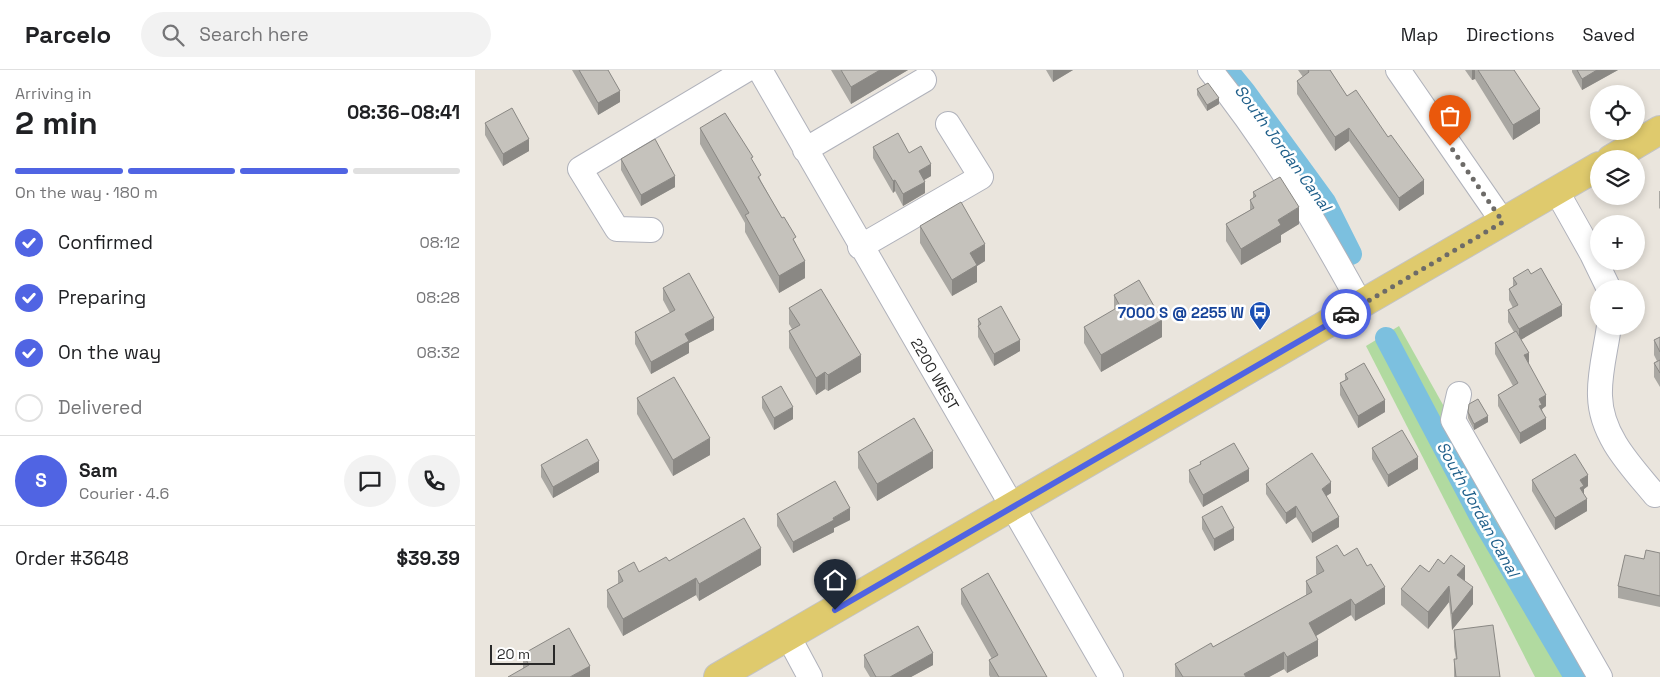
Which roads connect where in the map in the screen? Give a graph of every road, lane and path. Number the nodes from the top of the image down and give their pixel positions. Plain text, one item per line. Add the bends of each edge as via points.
1 (746, 70) edge
2 (760, 70) edge
3 (1210, 70) edge
4 (1398, 70) edge
5 (924, 80) dead end
6 (948, 124) dead end
7 (1660, 130) edge
8 (805, 150) junction
9 (1626, 150) edge
10 (1590, 171) edge
11 (1556, 190) junction
12 (1503, 222) junction
13 (651, 230) dead end
14 (860, 247) junction
15 (1605, 280) edge
16 (1361, 305) junction
17 (1608, 335) edge
18 (1459, 394) dead end
19 (1655, 495) dead end
20 (1013, 507) junction
21 (788, 636) junction
22 (718, 677) edge
23 (810, 677) edge
24 (1111, 677) edge
25 (1600, 677) edge

1 - 13 street via 580,169 617,229
2 - 8 street, 2200 WEST
3 - 16 street via 1305,203
4 - 12 street
5 - 8 street
6 - 14 street via 981,177
7 - 9 main road
8 - 14 street, 2200 WEST
10 - 11 main road
11 - 12 main road
11 - 15 street
12 - 16 main road
14 - 20 street, 2200 WEST
16 - 20 main road
17 - 19 street via 1600,394 1605,424 1627,462
18 - 25 street via 1453,420
20 - 21 main road
20 - 24 street, 2200 WEST
21 - 22 main road
21 - 23 street

